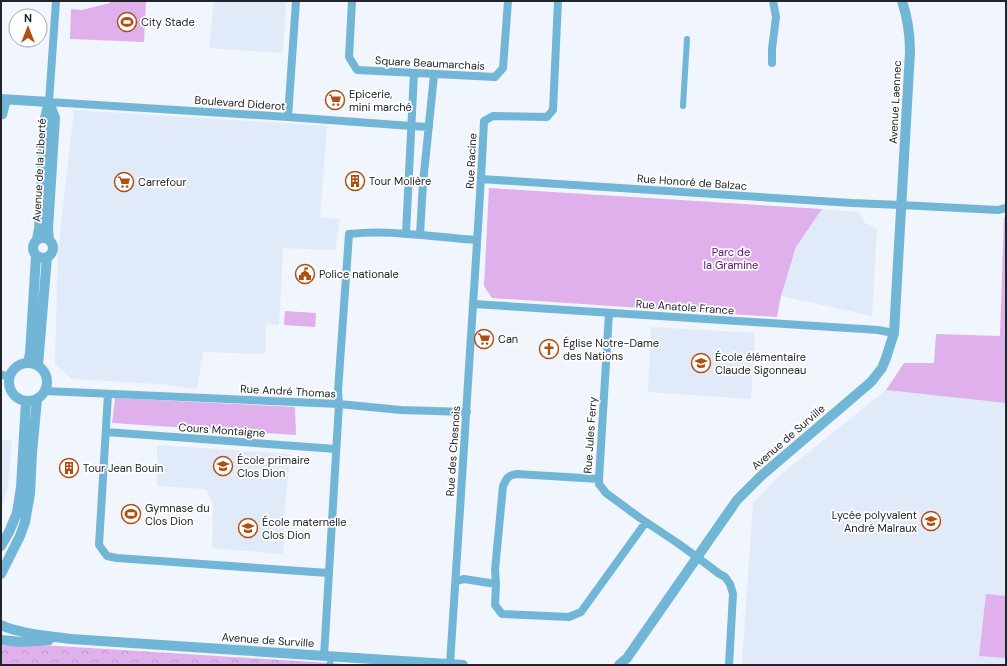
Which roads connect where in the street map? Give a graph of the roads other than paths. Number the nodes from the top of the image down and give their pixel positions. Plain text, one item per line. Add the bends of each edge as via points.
1 (56, 1) edge
2 (296, 1) edge
3 (352, 1) edge
4 (508, 1) edge
5 (558, 1) edge
6 (773, 1) edge
7 (902, 1) edge
8 (687, 39) dead end
9 (772, 63) dead end
10 (414, 73) junction
11 (434, 74) junction
12 (4, 99) edge
13 (49, 102) junction
14 (683, 106) dead end
15 (1, 115) edge
16 (288, 117) junction
17 (411, 126) junction
18 (429, 127) junction
19 (481, 179) junction
20 (901, 204) junction
21 (1006, 208) edge
22 (406, 233) junction
23 (420, 235) junction
24 (37, 239) junction
25 (49, 239) junction
26 (477, 240) junction
27 (36, 256) junction
28 (47, 257) junction
29 (474, 304) junction
30 (609, 313) junction
31 (894, 333) junction
32 (28, 362) junction
33 (38, 365) junction
34 (5, 376) edge
35 (45, 391) junction
36 (108, 394) junction
37 (37, 398) junction
38 (26, 401) junction
39 (339, 404) junction
40 (466, 412) junction
41 (106, 432) junction
42 (336, 449) junction
43 (599, 479) junction
44 (646, 522) junction
45 (1, 546) edge
46 (697, 557) junction
47 (328, 573) junction
48 (1, 574) edge
49 (456, 581) junction
50 (496, 584) junction
51 (1, 625) edge
52 (71, 639) junction
53 (1, 640) edge
54 (329, 659) edge
55 (386, 662) edge
56 (450, 664) edge
57 (463, 665) edge
58 (619, 665) edge
59 (729, 665) edge

1 - 13 street, Avenue de la Liberté
2 - 16 street
3 - 10 street, Square Beaumarchais via 349,57 357,70
4 - 11 street, Square Beaumarchais via 503,68 495,77
5 - 19 street, Rue Racine via 553,110 547,117 493,116 484,121
6 - 9 street via 776,17
7 - 20 street, Avenue Laennec via 910,36 910,52
8 - 14 street
10 - 11 street, Square Beaumarchais
10 - 17 street
11 - 18 street
12 - 13 street
12 - 15 street
13 - 16 street, Boulevard Diderot
13 - 24 street, Avenue de la Liberté via 45,118
13 - 25 street, Avenue de la Liberté via 55,118
16 - 17 street, Boulevard Diderot
17 - 18 street, Boulevard Diderot
17 - 22 street
18 - 23 street
19 - 20 street, Rue Honoré de Balzac
19 - 26 street, Rue Racine
20 - 21 street, Rue Honoré de Balzac via 998,210
20 - 31 street, Avenue de Surville
22 - 23 street
22 - 39 street via 349,234
23 - 26 street
24 - 25 street
24 - 27 street via 32,247
25 - 28 street via 53,248
26 - 29 street, Rue des Chesnois
27 - 28 street
27 - 32 street
28 - 33 street
29 - 30 street, Rue Anatole France
29 - 40 street, Rue des Chesnois
30 - 31 street, Rue Anatole France
30 - 43 street, Rue Jules Ferry
31 - 46 street, Avenue de Surville via 882,368 871,382 761,476 737,500
32 - 33 street
32 - 34 street via 16,366
33 - 35 street via 46,374
34 - 38 street via 14,395
35 - 36 street, Rue André Thomas
35 - 37 street
36 - 39 street, Rue André Thomas
36 - 41 street
37 - 38 street
37 - 48 street via 30,494 25,522
38 - 45 street via 22,487 17,513
39 - 40 street, Rue André Thomas via 401,410
39 - 42 street
40 - 49 street, Rue des Chesnois
41 - 42 street, Cours Montaigne
41 - 47 street via 99,545 107,556
42 - 47 street
43 - 44 street via 599,484 606,493
43 - 50 street, Rue Jules Ferry via 517,474 506,479 503,486
44 - 46 street
44 - 50 street via 581,612 569,618 502,614 495,605
46 - 58 street, Avenue de Surville via 627,658
46 - 59 street via 725,577 733,594
47 - 54 street
49 - 50 street via 464,579
49 - 56 street, Rue des Chesnois
51 - 52 street, Avenue de Surville
52 - 53 street, Avenue de Surville via 21,642
52 - 54 street, Avenue de Surville
54 - 55 street, Avenue de Surville
55 - 56 street, Avenue de Surville
56 - 57 street, Avenue de Surville

